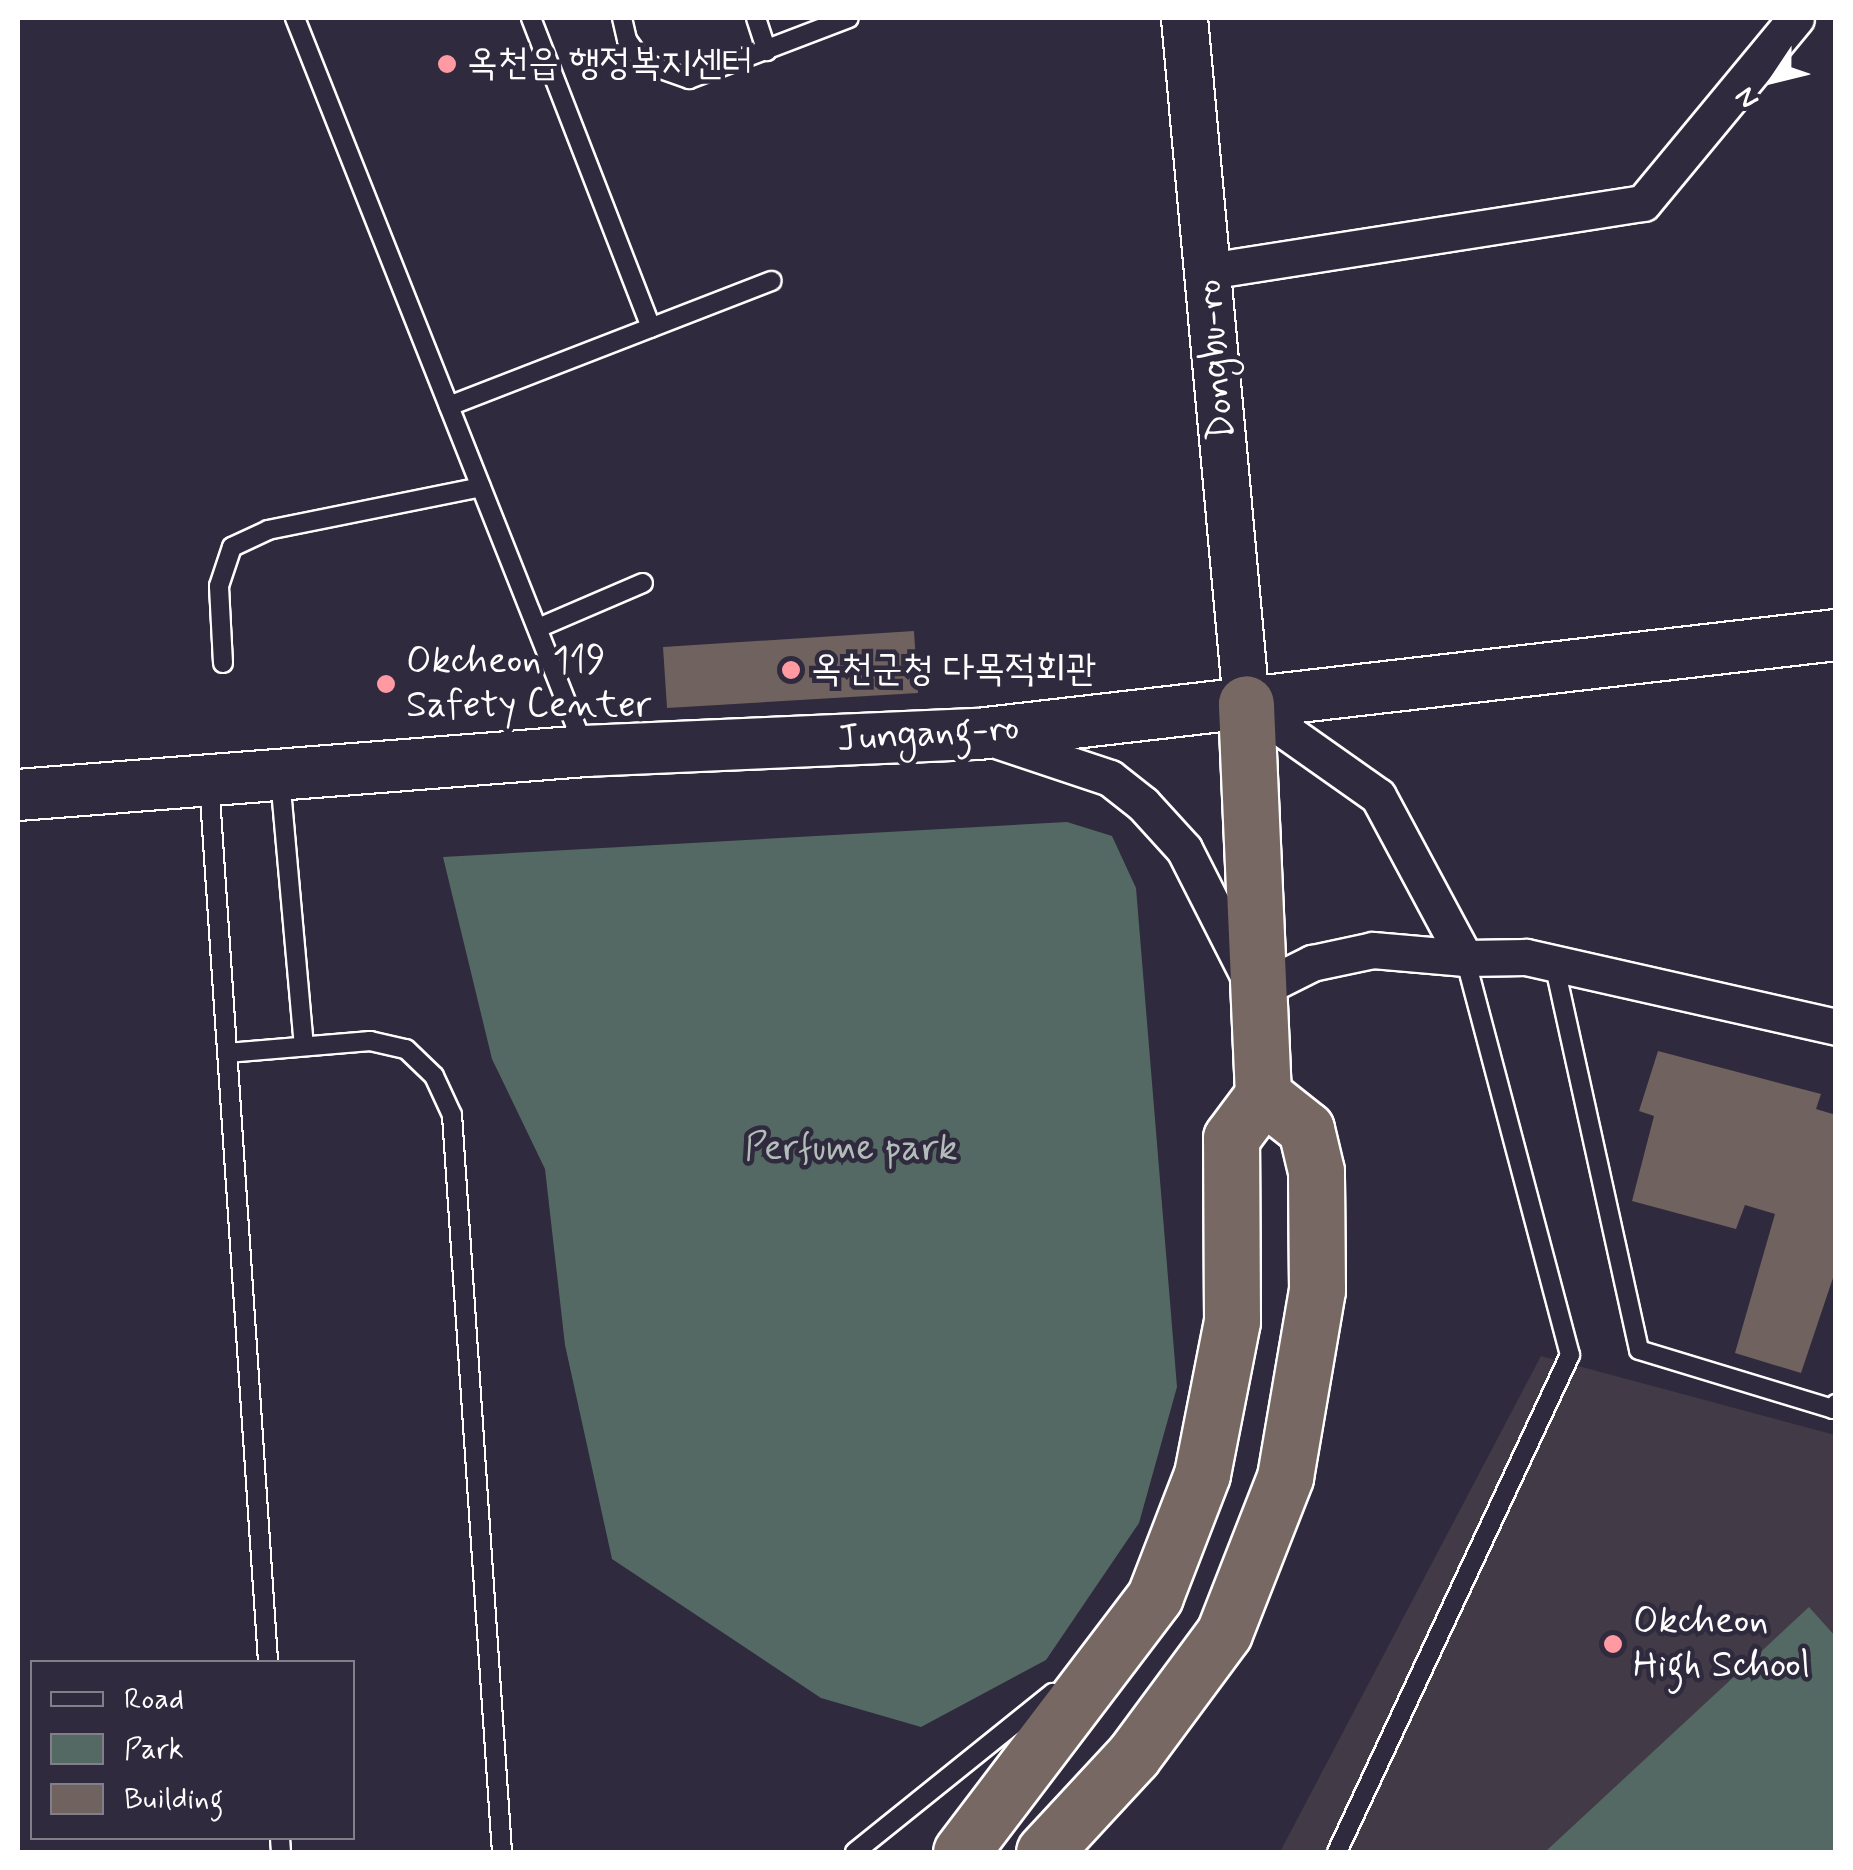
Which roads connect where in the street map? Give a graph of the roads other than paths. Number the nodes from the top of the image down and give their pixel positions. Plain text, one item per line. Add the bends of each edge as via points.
1 (294, 18) edge
2 (532, 18) edge
3 (622, 18) edge
4 (756, 18) edge
5 (850, 18) edge
6 (1184, 18) edge
7 (1796, 18) edge
8 (767, 51) junction
9 (1208, 271) junction
10 (772, 281) dead end
11 (651, 328) junction
12 (450, 406) junction
13 (481, 487) junction
14 (643, 582) dead end
15 (538, 628) junction
16 (1836, 635) edge
17 (223, 663) dead end
18 (1246, 703) junction
19 (978, 734) junction
20 (586, 751) junction
21 (280, 777) junction
22 (208, 782) junction
23 (18, 795) edge
24 (1464, 958) junction
25 (1554, 963) junction
26 (1256, 992) junction
27 (1836, 1027) edge
28 (304, 1046) junction
29 (227, 1053) junction
30 (1263, 1095) junction
31 (1836, 1404) edge
32 (1155, 1596) junction
33 (268, 1660) edge
34 (502, 1852) edge
35 (854, 1852) edge
36 (961, 1852) edge
37 (1044, 1852) edge
38 (1337, 1852) edge

1 - 12 lane
2 - 11 lane
3 - 8 lane via 637,56 670,76 700,77
4 - 8 lane
5 - 8 lane
6 - 9 street, Dongbu-ro
7 - 9 street via 1642,203
9 - 18 street, Dongbu-ro
10 - 11 lane
11 - 12 lane
12 - 13 lane
13 - 15 lane
13 - 17 lane via 268,530 232,547 219,586
14 - 15 lane
15 - 20 lane
16 - 18 main road, Jungang-ro
18 - 19 main road, Jungang-ro
18 - 24 street via 1378,796
18 - 26 highway
19 - 20 main road, Jungang-ro
19 - 26 street via 1110,778 1143,804 1184,849
20 - 21 main road, Jungang-ro
21 - 22 main road, Jungang-ro
21 - 28 lane
22 - 23 main road, Jungang-ro
22 - 29 lane
24 - 25 street
24 - 26 street via 1373,950 1312,963
24 - 38 lane via 1570,1354
25 - 27 street
25 - 31 lane via 1639,1350 1833,1409
26 - 30 highway
28 - 29 lane
28 - 34 lane via 370,1041 406,1049 434,1076 452,1115
29 - 33 lane
30 - 32 highway via 1231,1138 1232,1321 1202,1474
30 - 37 highway via 1306,1129 1316,1171 1317,1290 1285,1477 1224,1633 1133,1756
32 - 35 lane via 1049,1697
32 - 36 highway

